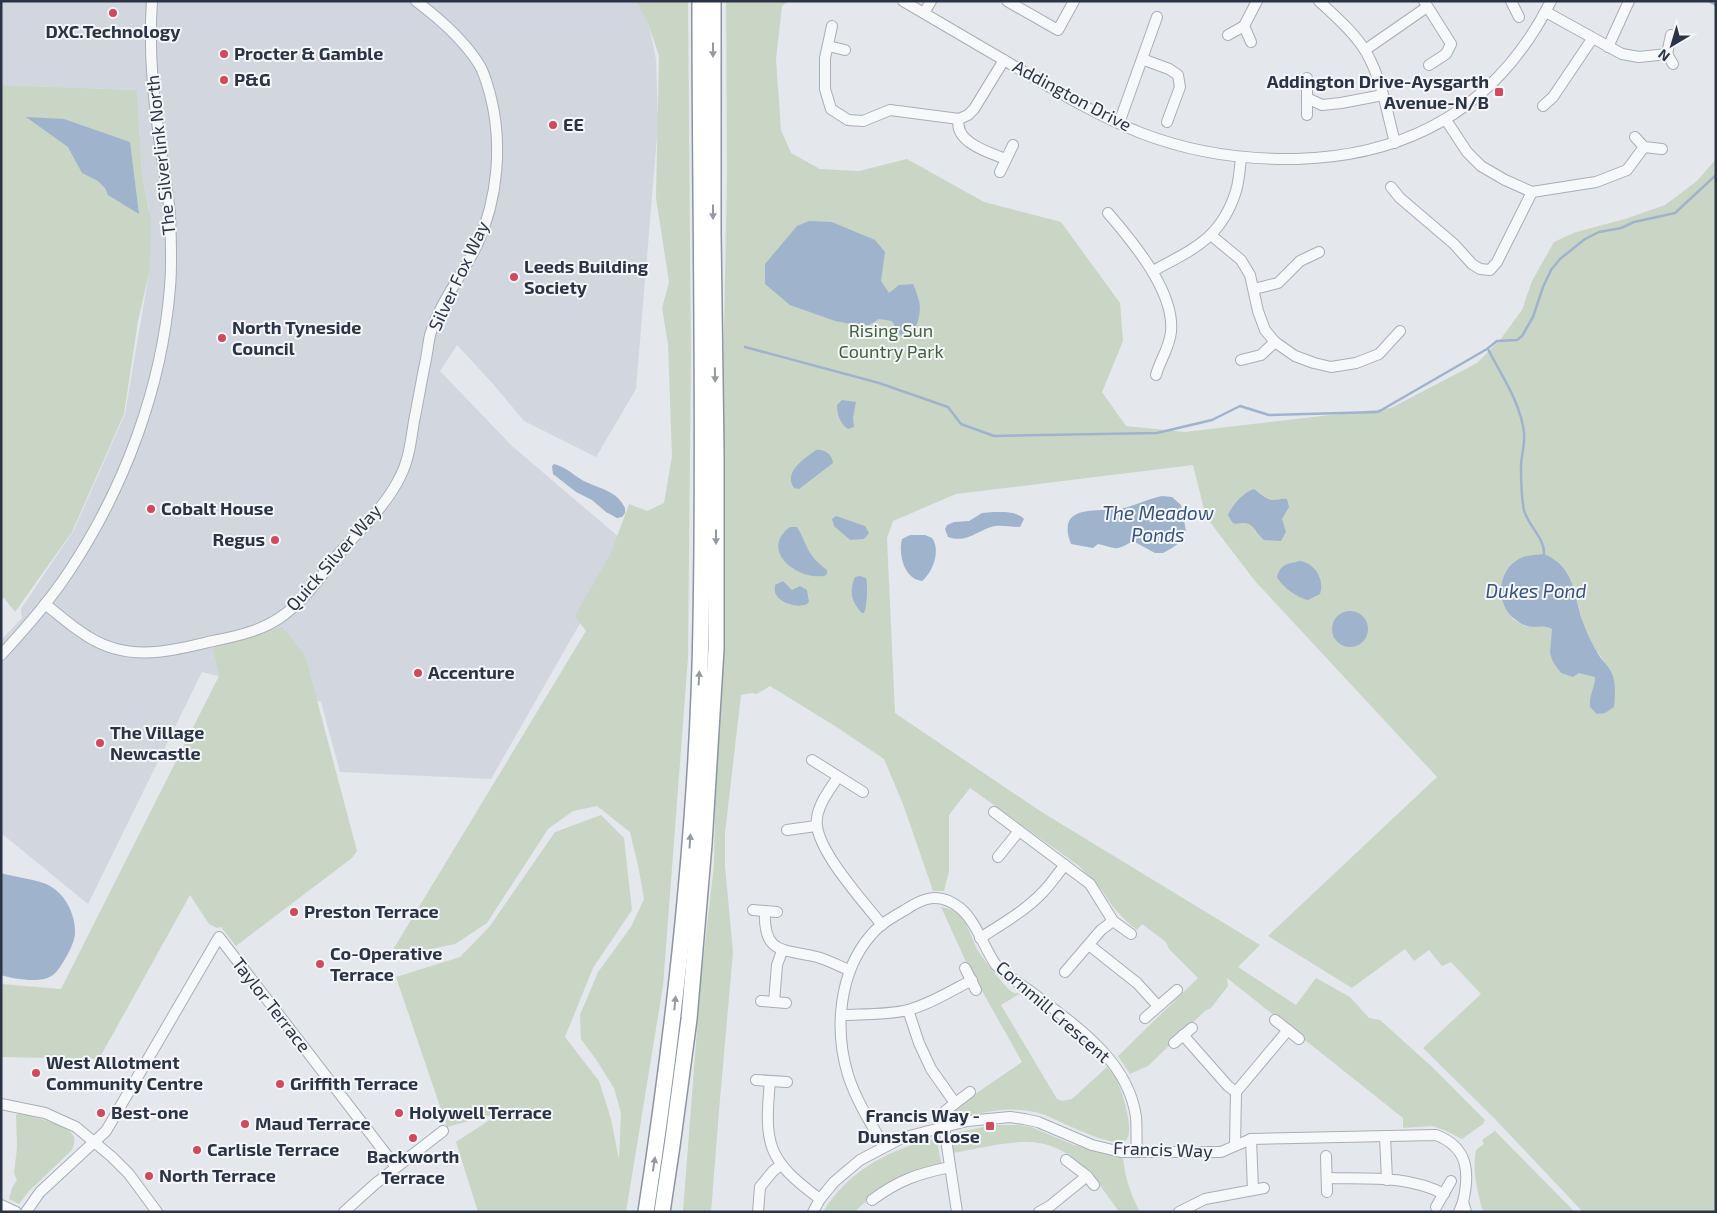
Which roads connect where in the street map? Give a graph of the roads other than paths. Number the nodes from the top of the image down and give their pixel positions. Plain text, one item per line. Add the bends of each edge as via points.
1 (152, 1) edge
2 (416, 1) edge
3 (700, 1) edge
4 (713, 1) edge
5 (903, 1) edge
6 (931, 1) edge
7 (1007, 1) edge
8 (1074, 1) edge
9 (1257, 1) edge
10 (1319, 1) edge
11 (1551, 1) edge
12 (1629, 1) edge
13 (1514, 2) edge
14 (1426, 4) edge
15 (1546, 12) junction
16 (924, 13) junction
17 (1519, 17) dead end
18 (1159, 24) dead end
19 (832, 26) dead end
20 (1244, 26) junction
21 (1228, 35) dead end
22 (1671, 35) dead end
23 (1592, 38) junction
24 (1252, 42) dead end
25 (828, 46) junction
26 (1608, 47) junction
27 (845, 50) dead end
28 (1365, 50) junction
29 (1667, 54) junction
30 (1142, 59) junction
31 (1004, 60) junction
32 (1673, 64) dead end
33 (1429, 65) dead end
34 (1307, 78) dead end
35 (1383, 95) junction
36 (1307, 98) junction
37 (1543, 106) dead end
38 (1307, 115) dead end
39 (959, 119) junction
40 (1446, 120) junction
41 (1168, 122) dead end
42 (1119, 123) junction
43 (1635, 137) dead end
44 (1395, 144) junction
45 (1012, 145) dead end
46 (1644, 147) junction
47 (1662, 149) dead end
48 (1241, 157) junction
49 (1006, 159) junction
50 (1000, 172) dead end
51 (1391, 187) dead end
52 (1532, 192) junction
53 (1108, 212) dead end
54 (1212, 236) junction
55 (1319, 252) dead end
56 (1153, 272) junction
57 (1254, 289) junction
58 (1400, 331) dead end
59 (429, 340) joint
60 (1275, 342) junction
61 (1241, 360) dead end
62 (1156, 375) dead end
63 (45, 604) junction
64 (1, 655) edge
65 (812, 760) dead end
66 (838, 776) junction
67 (863, 792) dead end
68 (994, 812) dead end
69 (816, 826) junction
70 (787, 830) dead end
71 (1019, 831) junction
72 (998, 857) dead end
73 (1065, 865) junction
74 (753, 910) dead end
75 (765, 911) junction
76 (777, 912) dead end
77 (1113, 921) junction
78 (882, 925) junction
79 (1131, 934) dead end
80 (980, 938) junction
81 (1089, 945) junction
82 (782, 950) junction
83 (965, 968) dead end
84 (849, 970) junction
85 (1065, 972) dead end
86 (1177, 990) dead end
87 (762, 1001) dead end
88 (774, 1002) junction
89 (786, 1003) dead end
90 (1158, 1006) junction
91 (908, 1010) junction
92 (842, 1014) junction
93 (1145, 1018) dead end
94 (1275, 1020) dead end
95 (1192, 1028) dead end
96 (1288, 1030) junction
97 (1184, 1035) junction
98 (1300, 1039) dead end
99 (1174, 1043) dead end
100 (756, 1080) dead end
101 (770, 1081) junction
102 (787, 1082) dead end
103 (970, 1092) dead end
104 (1236, 1092) junction
105 (956, 1103) junction
106 (1, 1104) edge
107 (945, 1111) dead end
108 (944, 1126) junction
109 (443, 1131) dead end
110 (1385, 1136) junction
111 (1251, 1138) junction
112 (94, 1143) junction
113 (1235, 1145) junction
114 (672, 1146) junction
115 (884, 1146) junction
116 (1137, 1152) junction
117 (1326, 1156) dead end
118 (1066, 1160) dead end
119 (781, 1166) junction
120 (396, 1167) junction
121 (950, 1167) junction
122 (1087, 1176) junction
123 (1327, 1178) junction
124 (1387, 1180) junction
125 (1451, 1181) dead end
126 (1094, 1185) dead end
127 (1264, 1188) dead end
128 (1253, 1190) junction
129 (1328, 1192) dead end
130 (1444, 1194) junction
131 (820, 1199) junction
132 (872, 1200) dead end
133 (1, 1205) edge
134 (1436, 1207) dead end
135 (1463, 1208) edge
136 (16, 1212) edge
137 (26, 1212) edge
138 (157, 1212) edge
139 (344, 1212) edge
140 (646, 1212) edge
141 (662, 1212) edge
142 (672, 1212) edge
143 (758, 1212) edge
144 (813, 1212) edge
145 (957, 1212) edge
146 (1039, 1212) edge
147 (1179, 1212) edge

1 - 63 street, The Silverlink North via 153,81 170,214 170,286 165,330 158,364 128,460 92,535
2 - 59 street, Silver Fox Way via 468,49 481,68 496,125 494,182 489,210 477,244 438,313
140 -> 3 highway via 672,1033 688,871 702,606
4 -> 114 highway via 716,649 689,1019
5 - 16 street, Addington Drive
6 - 16 street
7 - 8 street via 1058,30
9 - 20 street
10 - 28 street
11 - 15 street, Addington Drive
12 - 26 street
13 - 17 street
14 - 28 street
14 - 33 street via 1451,44 1446,54
15 - 23 street
15 - 40 street, Addington Drive via 1507,68 1484,92
16 - 31 street, Addington Drive
18 - 30 street
19 - 25 street
20 - 21 street
20 - 24 street
22 - 29 street
23 - 26 street
23 - 37 street via 1553,97
25 - 27 street
25 - 39 street via 825,89 831,109 848,120 863,121 890,110
26 - 29 street via 1639,57
28 - 35 street
29 - 32 street
30 - 41 street via 1178,75 1180,87
30 - 42 street
31 - 39 street via 974,110
31 - 42 street, Addington Drive
34 - 36 street
35 - 36 street via 1322,105
35 - 44 street
36 - 38 street
39 - 49 street via 961,132 970,144
40 - 44 street, Addington Drive
40 - 52 street via 1467,152 1481,166
42 - 48 street, Addington Drive via 1160,140
43 - 46 street
44 - 48 street, Addington Drive via 1321,158
45 - 49 street
46 - 47 street
46 - 52 street via 1627,170 1596,182
48 - 54 street via 1232,203
49 - 50 street
51 - 52 street via 1472,264 1490,270 1498,262
53 - 56 street
54 - 56 street
54 - 57 street via 1241,260
55 - 57 street via 1300,261 1278,283
56 - 62 street via 1168,306 1171,330 1168,349
57 - 60 street via 1265,330
58 - 60 street via 1379,354 1356,363 1331,367 1294,356
59 - 63 street, Quick Silver Way via 409,451 400,476 373,516 282,617 237,636 144,654 97,642
60 - 61 street via 1261,355
63 - 64 street, The Silverlink North
65 - 66 street
66 - 67 street
66 - 69 street via 821,804
68 - 71 street
69 - 70 street
69 - 78 street via 823,848
71 - 72 street
71 - 73 street
73 - 77 street via 1090,884
73 - 80 street via 1028,906
74 - 75 street
75 - 76 street
75 - 82 street via 764,926 768,936
77 - 79 street
77 - 81 street
78 - 80 street, Cornmill Crescent via 915,903 932,897 960,908
78 - 84 street, Cornmill Crescent via 872,933
80 - 116 street, Cornmill Crescent via 1002,971 1082,1033 1119,1071 1136,1116
81 - 85 street
81 - 90 street via 1137,983
82 - 84 street via 818,957
82 - 88 street via 777,965
83 - 91 street via 974,985
84 - 92 street, Cornmill Crescent
86 - 90 street
87 - 88 street
88 - 89 street
90 - 93 street
91 - 92 street
91 - 105 street via 931,1069
92 - 115 street, Cornmill Crescent via 842,1043 849,1077
94 - 96 street
95 - 97 street
96 - 98 street
96 - 104 street
97 - 99 street
97 - 104 street
100 - 101 street
101 - 102 street
101 - 119 street via 768,1130
103 - 105 street
104 - 113 street
105 - 107 street
106 - 112 street via 58,1117
108 - 115 street, Francis Way
108 - 116 street, Francis Way via 994,1118 1024,1118 1092,1145
108 - 121 street
109 - 120 street
110 - 111 street, Francis Way
110 - 124 street
110 - 135 street, Francis Way via 1430,1134 1455,1146 1464,1160 1467,1174
111 - 113 street, Francis Way
111 - 128 street
112 - 120 street, Taylor Terrace via 106,1131 219,937
112 - 137 street via 40,1192
112 - 138 street via 129,1174
113 - 116 street, Francis Way via 1221,1152
114 - 141 highway
114 - 142 highway
115 - 131 street, Francis Way via 845,1171
117 - 123 street
118 - 122 street
119 - 131 street
119 - 143 street via 760,1187
120 - 139 street
121 - 132 street via 904,1180
121 - 145 street
122 - 126 street
122 - 146 street
123 - 124 street
123 - 129 street
124 - 130 street via 1428,1185
125 - 130 street
127 - 128 street
128 - 147 street via 1205,1199
130 - 134 street
131 - 144 street, Francis Way
133 - 136 street

